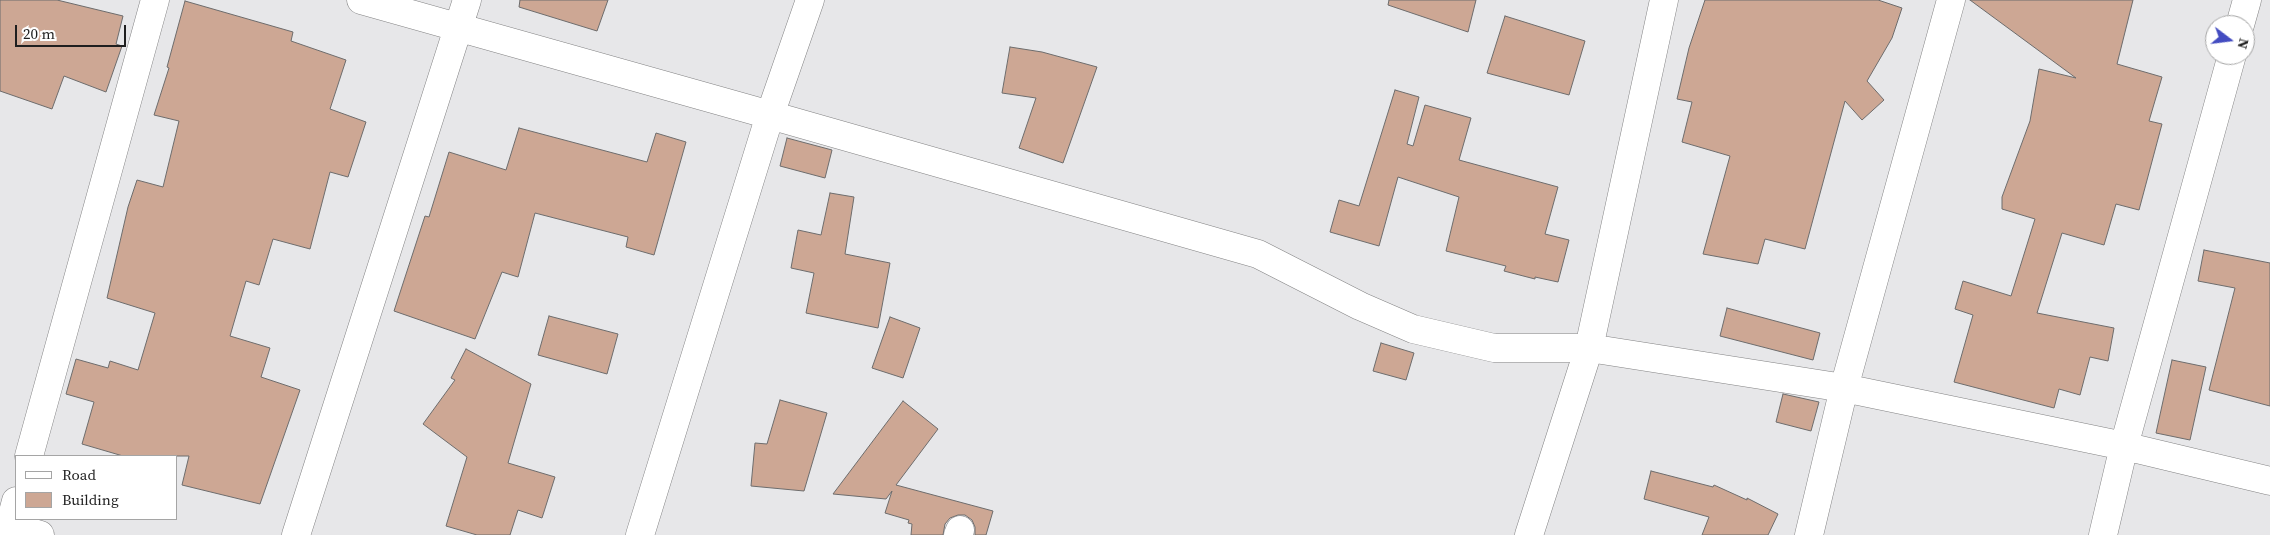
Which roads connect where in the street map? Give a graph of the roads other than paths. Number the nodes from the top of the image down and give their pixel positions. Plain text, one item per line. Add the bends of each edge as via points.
1 (155, 0) edge
2 (361, 0) edge
3 (467, 0) edge
4 (810, 0) edge
5 (1664, 0) edge
6 (1952, 0) edge
7 (2247, 0) edge
8 (2243, 15) edge
9 (460, 28) junction
10 (2229, 65) edge
11 (770, 115) junction
12 (1589, 348) junction
13 (1844, 388) junction
14 (2124, 446) junction
15 (28, 455) edge
16 (2270, 481) edge
17 (8, 521) edge
18 (40, 535) edge
19 (296, 535) edge
20 (640, 535) edge
21 (1529, 535) edge
22 (1809, 535) edge
23 (2103, 535) edge

1 - 15 street
2 - 9 street
3 - 9 street
4 - 11 street
5 - 12 street
6 - 13 street
7 - 8 street
9 - 11 street
9 - 19 street
10 - 14 street
11 - 12 street via 1258,254 1413,329 1494,348
11 - 20 street
12 - 13 street
12 - 21 street
13 - 14 street
13 - 22 street
14 - 16 street
14 - 23 street
17 - 18 street

